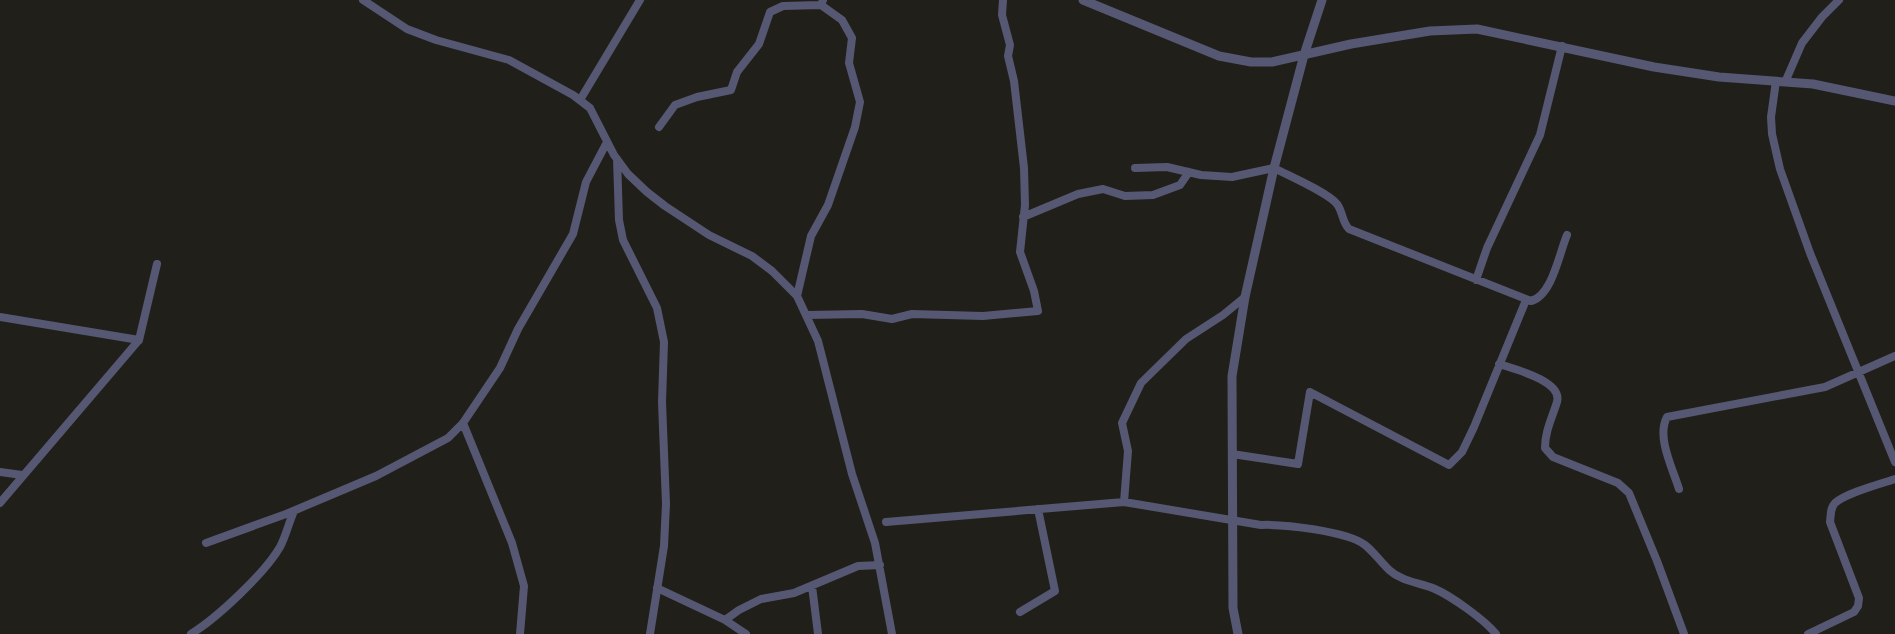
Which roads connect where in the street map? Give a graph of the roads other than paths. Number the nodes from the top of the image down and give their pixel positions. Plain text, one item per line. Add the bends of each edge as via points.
1 (363, 0) edge
2 (640, 0) edge
3 (1003, 0) edge
4 (1083, 0) edge
5 (1322, 0) edge
6 (1839, 0) edge
7 (822, 3) edge
8 (1562, 46) junction
9 (1304, 55) junction
10 (1786, 80) junction
11 (1776, 81) junction
12 (580, 100) junction
13 (1895, 101) edge
14 (659, 127) dead end
15 (608, 142) junction
16 (616, 159) junction
17 (1136, 168) dead end
18 (1274, 168) junction
19 (1189, 172) junction
20 (1023, 217) junction
21 (1566, 235) dead end
22 (157, 264) dead end
23 (1476, 280) junction
24 (797, 296) junction
25 (1245, 297) junction
26 (1526, 300) junction
27 (807, 315) junction
28 (0, 317) edge
29 (139, 340) junction
30 (1895, 356) edge
31 (1499, 364) junction
32 (1859, 374) junction
33 (463, 423) junction
34 (1232, 454) junction
35 (1895, 462) edge
36 (0, 472) edge
37 (22, 475) junction
38 (1895, 479) edge
39 (1679, 489) dead end
40 (1124, 502) junction
41 (0, 503) edge
42 (1038, 509) junction
43 (294, 510) junction
44 (1231, 521) junction
45 (886, 522) dead end
46 (206, 543) dead end
47 (880, 565) junction
48 (812, 586) junction
49 (657, 588) junction
50 (1020, 612) dead end
51 (725, 620) junction
52 (191, 634) edge
53 (520, 634) edge
54 (650, 634) edge
55 (746, 634) edge
56 (818, 634) edge
57 (892, 634) edge
58 (1238, 634) edge
59 (1496, 634) edge
60 (1684, 634) edge
61 (1808, 634) edge

1 - 12 street via 407,29 508,60
2 - 12 street
3 - 20 street via 1002,15 1010,45 1008,56 1014,80 1024,168
4 - 9 street via 1219,56 1272,62
5 - 9 street
6 - 10 street via 1802,43
7 - 14 street via 783,6 770,12 759,44 737,72 731,90 675,105
7 - 24 street via 842,20 852,38 848,64 860,102 855,127 828,205 812,236
8 - 9 street via 1477,29 1430,30
8 - 11 street via 1654,67 1719,77
8 - 23 street via 1540,135 1487,248
9 - 18 street
10 - 11 street
10 - 13 street
11 - 32 street via 1771,117 1780,169
12 - 15 street via 590,108
15 - 16 street
15 - 33 street via 586,182 572,234 518,329 500,368
16 - 24 street via 664,206 709,235 752,256
16 - 49 street via 623,240 657,308 664,342 665,526 664,555
17 - 19 street via 1168,167
18 - 19 street via 1232,177
18 - 23 street via 1335,202 1344,224 1349,228
18 - 25 street
19 - 20 street via 1180,185 1152,195 1125,196 1103,189 1078,194
20 - 27 street via 1020,252 1038,311 983,316 912,314 892,319 862,314
21 - 26 street via 1551,282 1538,299
22 - 29 street
23 - 26 street
24 - 27 street
25 - 34 street via 1232,376
25 - 40 street via 1186,339 1141,383 1122,423 1128,451
26 - 31 street
27 - 47 street via 818,341 852,474
28 - 29 street
29 - 37 street
30 - 32 street
31 - 34 street via 1462,452 1449,465 1310,392 1298,464
31 - 60 street via 1548,383 1555,389 1558,399 1545,435 1545,448 1553,457 1618,484 1629,493 1658,560
32 - 35 street
32 - 39 street via 1825,387 1667,417 1663,435
33 - 43 street via 448,438 376,476
33 - 53 street via 514,551 524,586
34 - 44 street
36 - 37 street
37 - 41 street
38 - 61 street via 1847,496 1831,509 1830,522 1859,598 1858,606 1854,612
40 - 42 street
40 - 44 street
42 - 45 street
42 - 50 street via 1055,591
43 - 46 street
43 - 52 street via 280,547 261,571 213,620
44 - 58 street via 1233,608
44 - 59 street via 1306,529 1364,544 1400,578 1436,589 1488,624
47 - 48 street via 858,566
47 - 57 street
48 - 51 street via 761,599
48 - 56 street
49 - 51 street
49 - 54 street
51 - 55 street

